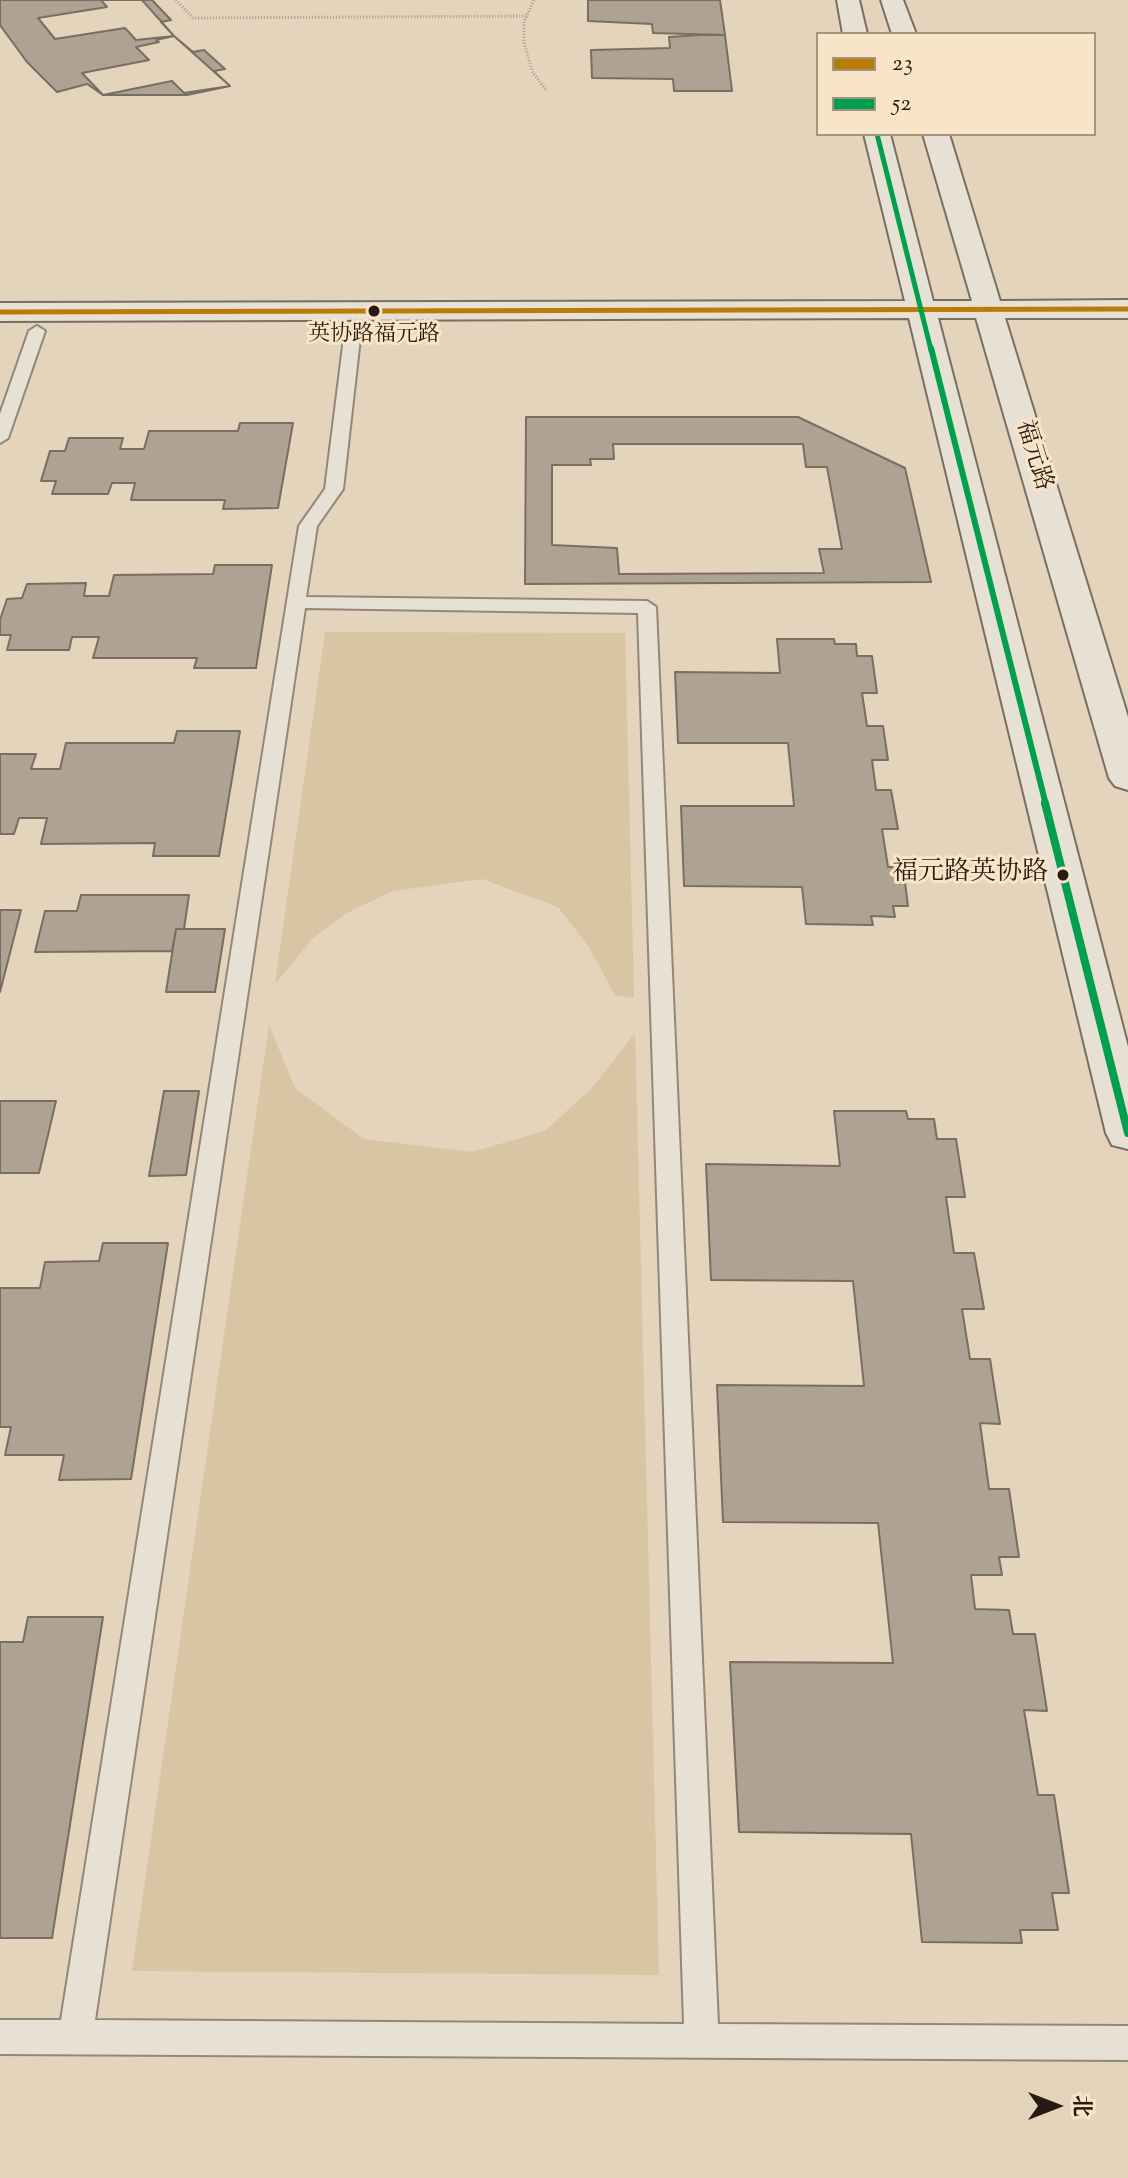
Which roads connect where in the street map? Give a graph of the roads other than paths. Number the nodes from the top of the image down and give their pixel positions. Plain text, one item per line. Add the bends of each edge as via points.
1 (848, 0) edge
2 (892, 0) edge
3 (855, 32) edge
4 (903, 32) edge
5 (877, 136) edge
6 (937, 136) edge
7 (1128, 309) edge
8 (0, 312) edge
9 (923, 319) junction
10 (992, 319) junction
11 (1128, 329) edge
12 (353, 330) junction
13 (0, 331) edge
14 (37, 331) junction
15 (0, 438) edge
16 (297, 602) junction
17 (1128, 778) edge
18 (1128, 1133) edge
19 (0, 2037) edge
20 (75, 2037) junction
21 (702, 2041) junction
22 (1128, 2043) edge

1 - 3 main road
2 - 4 main road
5 - 9 main road
6 - 10 main road, 福元路
7 - 10 main road
8 - 9 main road
9 - 10 main road
9 - 12 main road
9 - 18 main road
10 - 11 main road
10 - 17 main road, 福元路
12 - 14 main road
12 - 16 lane via 334,489 308,526
13 - 14 main road
14 - 15 lane
16 - 20 lane
16 - 21 lane via 647,607
19 - 20 lane
20 - 21 lane
21 - 22 lane

